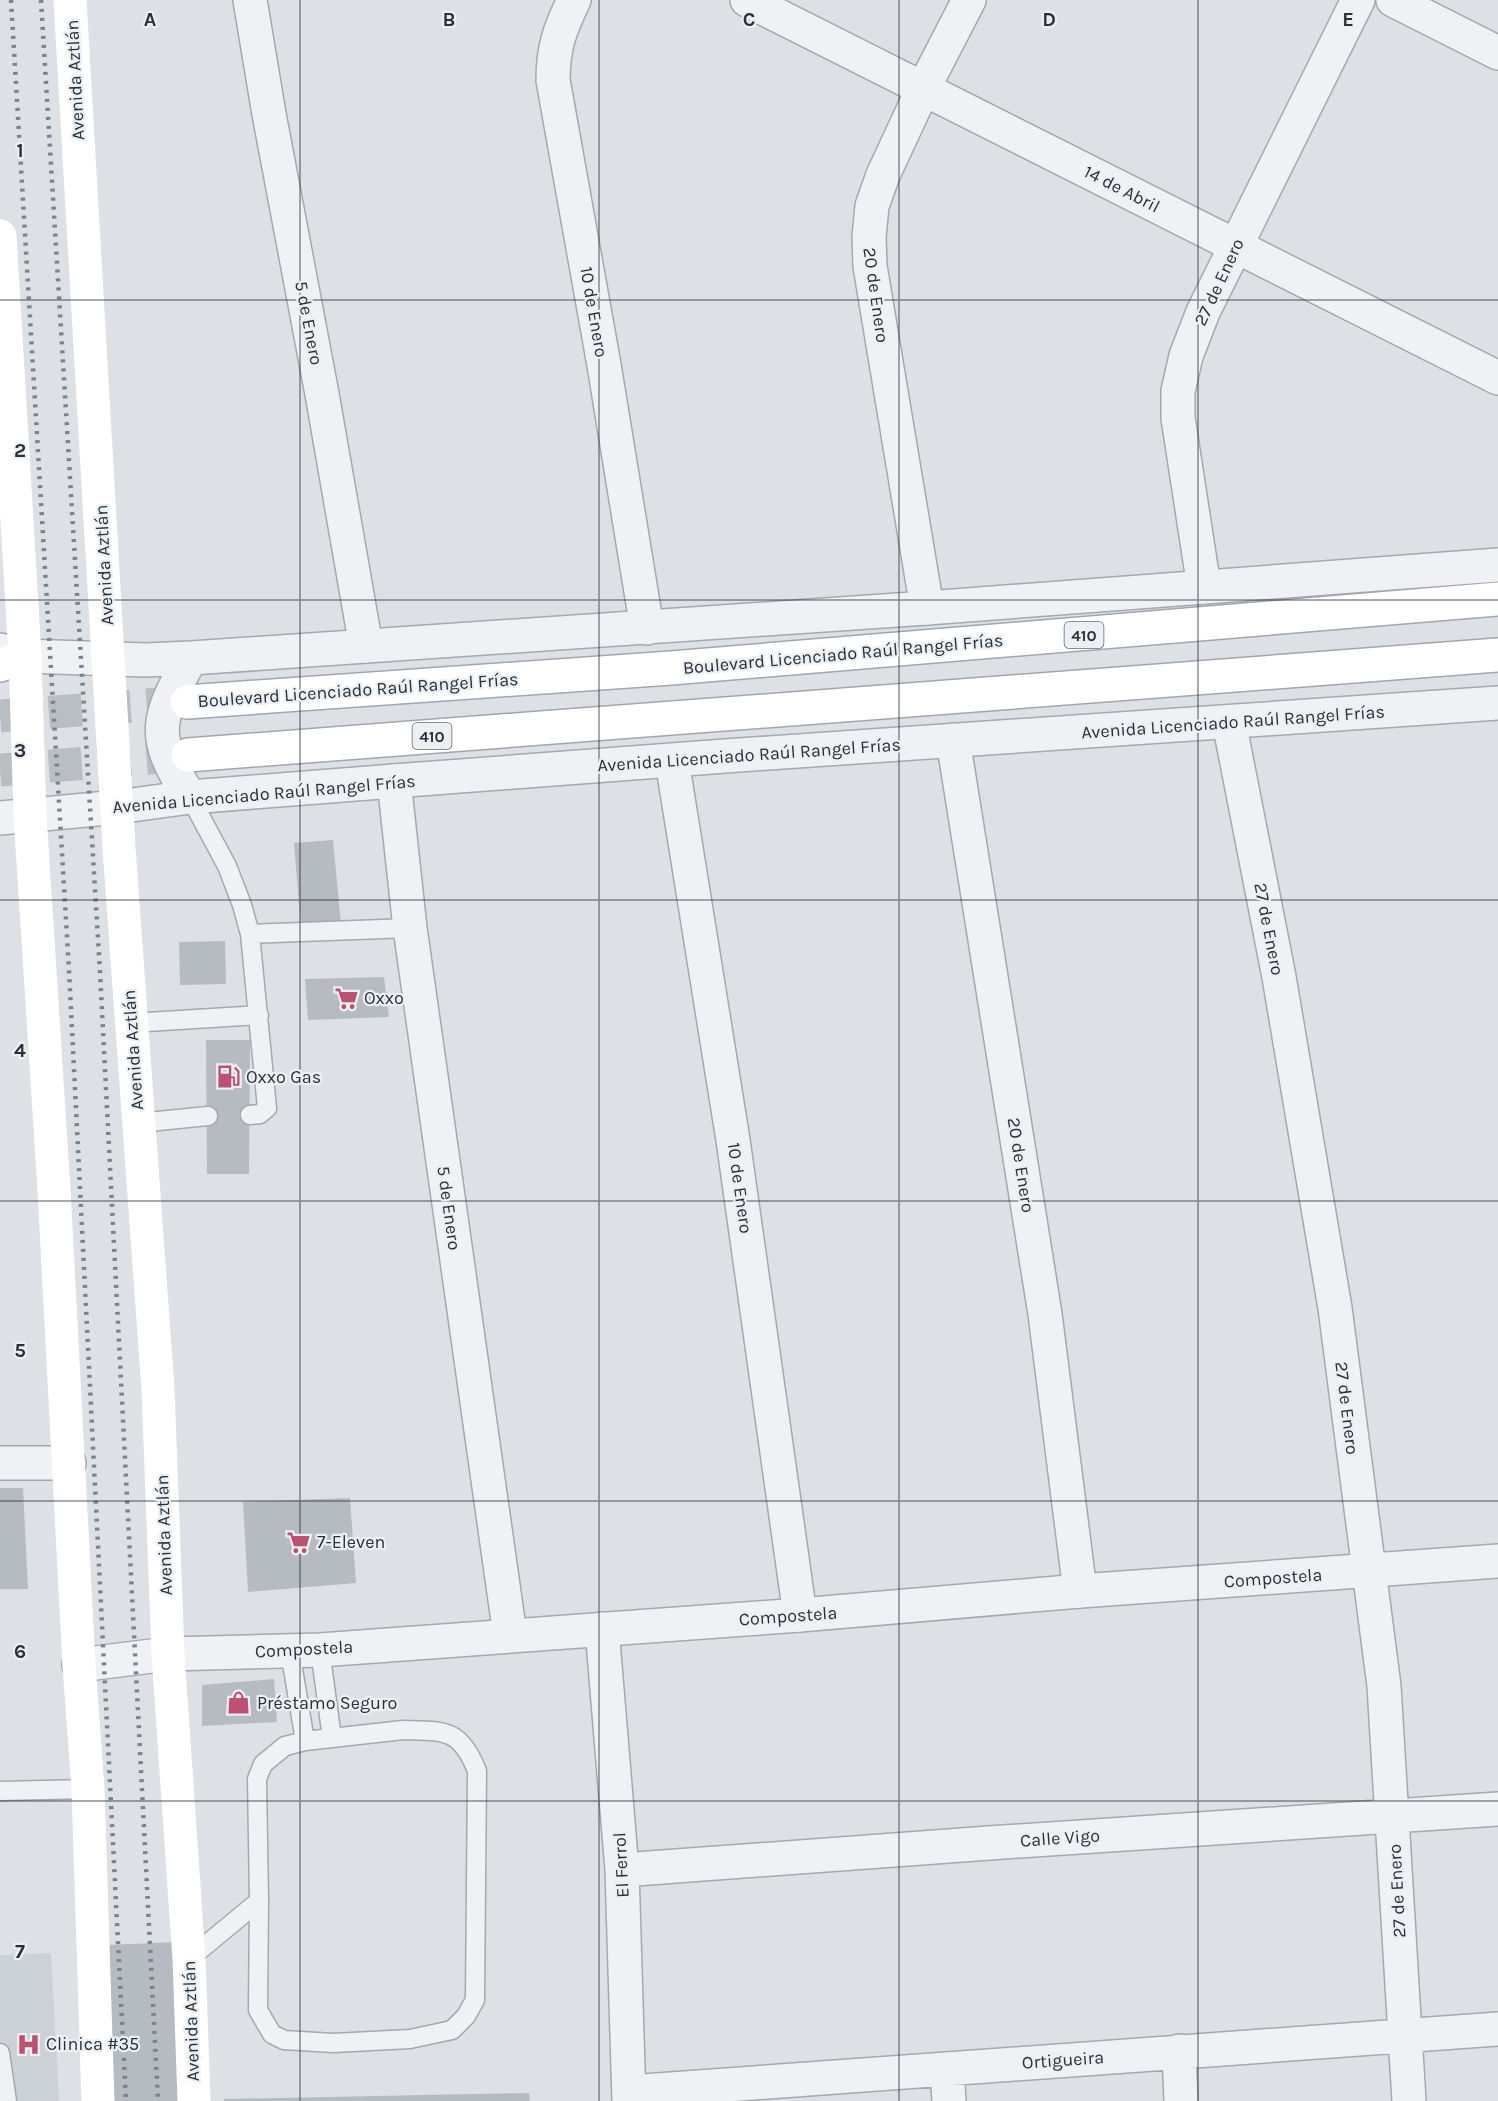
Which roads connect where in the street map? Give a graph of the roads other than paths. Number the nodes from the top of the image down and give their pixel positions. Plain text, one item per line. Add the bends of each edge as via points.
1 (70, 0) edge
2 (250, 0) edge
3 (574, 0) edge
4 (747, 0) edge
5 (969, 0) edge
6 (1358, 0) edge
7 (1393, 0) edge
8 (1498, 53) edge
9 (923, 90) junction
10 (0, 236) edge
11 (1235, 246) junction
12 (1498, 378) edge
13 (1498, 565) edge
14 (1204, 587) junction
15 (1498, 599) edge
16 (927, 608) junction
17 (647, 628) junction
18 (366, 646) junction
19 (1498, 655) edge
20 (8, 657) edge
21 (110, 657) junction
22 (191, 658) junction
23 (187, 702) tunnel mouth
24 (1498, 703) edge
25 (1229, 723) junction
26 (953, 740) junction
27 (188, 755) tunnel mouth
28 (672, 761) junction
29 (394, 781) junction
30 (190, 797) junction
31 (118, 807) junction
32 (15, 816) edge
33 (410, 927) junction
34 (250, 934) junction
35 (259, 1015) junction
36 (131, 1023) junction
37 (250, 1114) dead end
38 (208, 1116) dead end
39 (138, 1123) junction
40 (69, 1463) junction
41 (0, 1464) edge
42 (1498, 1561) edge
43 (1368, 1572) junction
44 (1080, 1591) junction
45 (800, 1616) junction
46 (602, 1629) junction
47 (510, 1635) junction
48 (305, 1650) junction
49 (168, 1654) junction
50 (79, 1665) junction
51 (332, 1738) junction
52 (305, 1741) junction
53 (88, 1789) junction
54 (0, 1791) edge
55 (1498, 1809) edge
56 (1393, 1815) junction
57 (622, 1870) junction
58 (259, 1901) junction
59 (189, 1959) junction
60 (1498, 2029) edge
61 (1403, 2035) junction
62 (1179, 2051) junction
63 (0, 2053) edge
64 (947, 2069) junction
65 (629, 2097) edge
66 (7, 2101) edge
67 (98, 2101) edge
68 (194, 2101) edge
69 (949, 2101) edge
70 (1181, 2101) edge
71 (1409, 2101) edge

1 - 21 main road, Avenida Aztlán
2 - 18 street, 5 de Enero
3 - 17 street, 10 de Enero via 553,57 554,80
4 - 9 street, 14 de Abril
5 - 9 street, 20 de Enero
6 - 11 street, 27 de Enero
7 - 8 street
9 - 11 street, 14 de Abril
9 - 16 street, 20 de Enero via 883,175 872,206 869,237 870,266
10 - 20 main road
11 - 12 street, 14 de Abril
11 - 14 street, 27 de Enero via 1189,347 1178,391 1178,418
13 - 14 street
14 - 16 street
15 - 23 main road, Boulevard Licenciado Raúl Rangel Frías / 410 via 762,661
16 - 17 street
17 - 18 street
18 - 22 street
19 - 27 main road, 410
20 - 21 street
20 - 32 main road
21 - 22 street
21 - 31 main road, Avenida Aztlán
22 - 30 street via 169,696 162,722 164,748
24 - 25 street, Avenida Licenciado Raúl Rangel Frías
25 - 26 street, Avenida Licenciado Raúl Rangel Frías
25 - 43 street, 27 de Enero via 1333,1297
26 - 28 street, Avenida Licenciado Raúl Rangel Frías
26 - 44 street, 20 de Enero via 1045,1314
28 - 29 street, Avenida Licenciado Raúl Rangel Frías
28 - 45 street, 10 de Enero via 733,1140
29 - 30 street, Avenida Licenciado Raúl Rangel Frías
29 - 33 street, 5 de Enero
30 - 31 street, Avenida Licenciado Raúl Rangel Frías
30 - 34 lane via 227,866
31 - 32 street, Avenida Licenciado Raúl Rangel Frías
31 - 36 main road, Avenida Aztlán
32 - 40 main road
33 - 34 lane
33 - 47 street, 5 de Enero
34 - 35 lane
35 - 36 lane
35 - 37 lane via 267,1108 260,1114
36 - 39 main road, Avenida Aztlán
38 - 39 lane
39 - 49 main road, Avenida Aztlán via 158,1389
40 - 41 street
40 - 50 main road
42 - 43 street, Compostela
43 - 44 street, Compostela
43 - 56 street, 27 de Enero via 1384,1686
44 - 45 street, Compostela
45 - 46 street, Compostela
46 - 47 street, Compostela
46 - 57 street, El Ferrol
47 - 48 street, Compostela
48 - 49 street, Compostela
48 - 51 lane
48 - 52 lane
49 - 50 street, Compostela
49 - 59 main road, Avenida Aztlán
50 - 53 main road
51 - 52 lane
51 - 58 lane via 402,1730 442,1731 469,1750 477,1771 475,2000 452,2030 410,2039 333,2043 284,2040 272,2034 258,2010
52 - 58 lane via 285,1746 263,1764 256,1779
53 - 54 lane
53 - 67 main road
55 - 56 street, Calle Vigo
56 - 57 street, Calle Vigo
56 - 61 street, 27 de Enero
57 - 65 street, El Ferrol
58 - 59 lane
59 - 68 main road, Avenida Aztlán
60 - 61 street, Ortigueira
61 - 62 street, Ortigueira
61 - 71 street, 27 de Enero
62 - 64 street, Ortigueira
62 - 70 street
63 - 66 lane
64 - 65 street, Ortigueira
64 - 69 street

